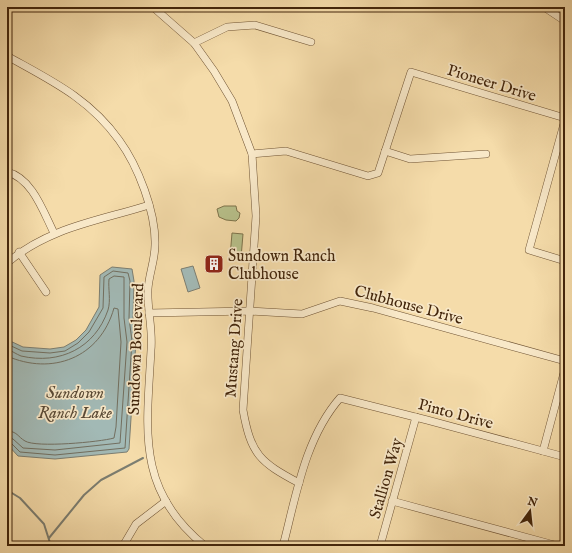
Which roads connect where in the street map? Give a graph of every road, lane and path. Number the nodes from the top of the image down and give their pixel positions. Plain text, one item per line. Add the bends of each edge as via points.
1 (153, 7) edge
2 (544, 7) edge
3 (555, 7) edge
4 (565, 11) edge
5 (565, 21) edge
6 (311, 42) dead end
7 (194, 43) junction
8 (7, 56) edge
9 (565, 119) edge
10 (386, 151) junction
11 (252, 154) junction
12 (486, 154) dead end
13 (7, 172) edge
14 (149, 205) junction
15 (54, 233) junction
16 (19, 252) junction
17 (565, 261) edge
18 (7, 262) edge
19 (46, 292) dead end
20 (249, 311) junction
21 (149, 313) junction
22 (565, 361) edge
23 (565, 370) edge
24 (416, 417) junction
25 (543, 451) junction
26 (565, 457) edge
27 (299, 483) junction
28 (166, 501) junction
29 (392, 501) junction
30 (123, 546) edge
31 (204, 546) edge
32 (283, 546) edge
33 (380, 546) edge
34 (558, 546) edge

1 - 7 street, Mustang Drive
2 - 5 street
3 - 4 street
6 - 7 street via 255,25 227,27
7 - 11 street, Mustang Drive via 232,101
8 - 14 street, Sundown Boulevard via 68,89 94,111 120,140 139,177
9 - 10 street, Pioneer Drive via 412,72
9 - 17 street via 529,250
10 - 11 street via 378,174 368,176 286,152
10 - 12 street via 410,159
11 - 20 street, Mustang Drive via 256,216
13 - 15 street via 18,175 34,193
14 - 15 street
14 - 21 street, Sundown Boulevard via 155,229 155,246 148,288
15 - 16 street
16 - 18 street
16 - 19 street
20 - 21 street, Clubhouse Drive
20 - 22 street, Clubhouse Drive via 302,314 340,301
20 - 27 street, Mustang Drive via 243,410 248,438 261,459
21 - 28 street, Sundown Boulevard via 152,349 146,420 147,444 156,482
23 - 25 street
24 - 25 street, Pinto Drive
24 - 27 street, Pinto Drive via 340,398 330,409 318,431
24 - 29 street, Stallion Way
25 - 26 street, Pinto Drive
27 - 32 street
28 - 30 street via 136,524
28 - 31 street, Sundown Boulevard via 181,523
29 - 33 street, Stallion Way
29 - 34 street

